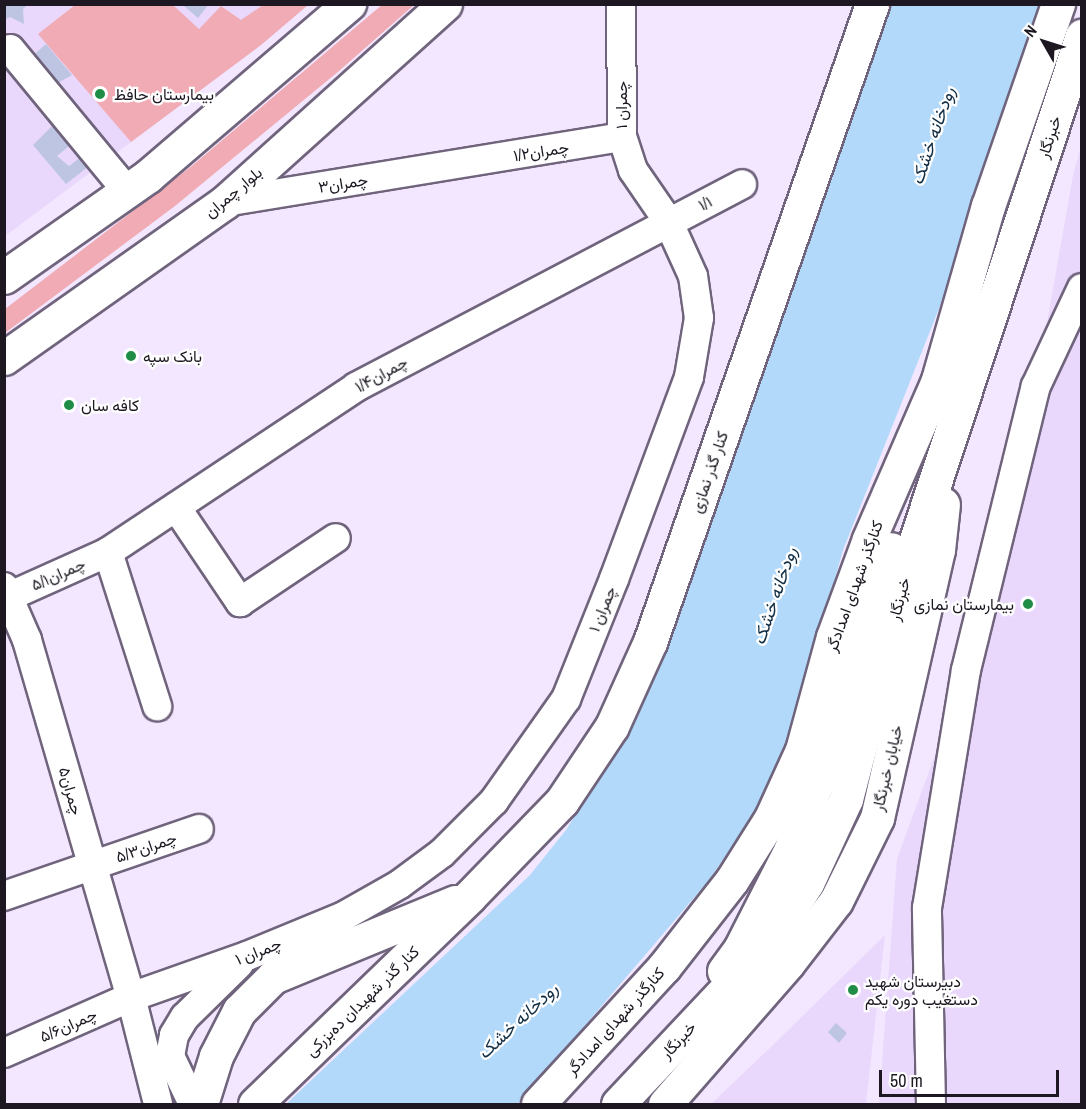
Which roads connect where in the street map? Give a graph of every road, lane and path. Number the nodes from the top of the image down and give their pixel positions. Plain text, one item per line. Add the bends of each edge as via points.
1 (350, 4) edge
2 (445, 4) edge
3 (621, 4) edge
4 (872, 4) edge
5 (1058, 4) edge
6 (1082, 36) edge
7 (10, 49) dead end
8 (621, 137) junction
9 (460, 164) joint
10 (742, 184) dead end
11 (128, 190) junction
12 (225, 202) junction
13 (668, 221) junction
14 (4, 277) edge
15 (1082, 288) edge
16 (4, 358) edge
17 (939, 380) junction
18 (950, 438) junction
19 (176, 507) junction
20 (336, 538) dead end
21 (108, 552) junction
22 (6, 592) edge
23 (16, 644) edge
24 (157, 706) dead end
25 (199, 829) dead end
26 (93, 865) junction
27 (4, 896) edge
28 (469, 897) junction
29 (247, 956) junction
30 (130, 997) junction
31 (670, 1049) junction
32 (4, 1053) edge
33 (158, 1104) edge
34 (193, 1104) edge
35 (201, 1104) edge
36 (255, 1104) edge
37 (538, 1104) edge
38 (618, 1104) edge
39 (666, 1104) edge
40 (931, 1104) edge

1 - 11 main road
2 - 12 main road, بلوار چمران
3 - 8 street, چمران ۱
4 - 28 main road, کنار گذر نمازی via 650,642 617,715 562,801
5 - 17 main road, کنارگذر شهدای امدادگر via 988,206
6 - 18 main road, خبرنگار
7 - 11 street
8 - 9 street, چمران۱/۲
8 - 13 street, چمران ۱ via 633,170
9 - 12 street, چمران۳
10 - 13 street, ۱/۱
11 - 14 main road
12 - 16 main road, بلوار چمران
13 - 19 street, چمران۱/۴ via 356,387
13 - 29 street, چمران ۱ via 693,276 699,318 689,377 566,699 494,801 442,853 400,884 344,915
15 - 40 street via 1036,386 966,670 927,908
17 - 31 main road via 895,537 818,780 790,851 740,949
17 - 37 main road, کنارگذر شهدای امدادگر via 869,539 833,637 802,750 771,818 732,880 664,967
18 - 31 main road, خبرنگار via 904,576 846,799 807,884 766,947
18 - 39 main road, خیابان خبرنگار via 938,550 877,818 836,900 788,963
19 - 20 street via 240,602
19 - 21 street, چمران۱/۴
21 - 22 street, چمران۵/۱
21 - 24 street
22 - 23 street, چمران۵
23 - 26 street, چمران۵
25 - 26 street, چمران۵/۳
26 - 27 street, چمران۵/۳
26 - 30 street, چمران۵
28 - 35 main road via 273,977 239,1011 216,1056
28 - 36 main road, کنار گذر شهیدان ده‌بزرکی
29 - 30 street, چمران ۱
29 - 34 street via 206,994 174,1035 170,1056
30 - 32 street, چمران۵/۶
30 - 33 street, چمران۵
31 - 38 main road, خبرنگار

